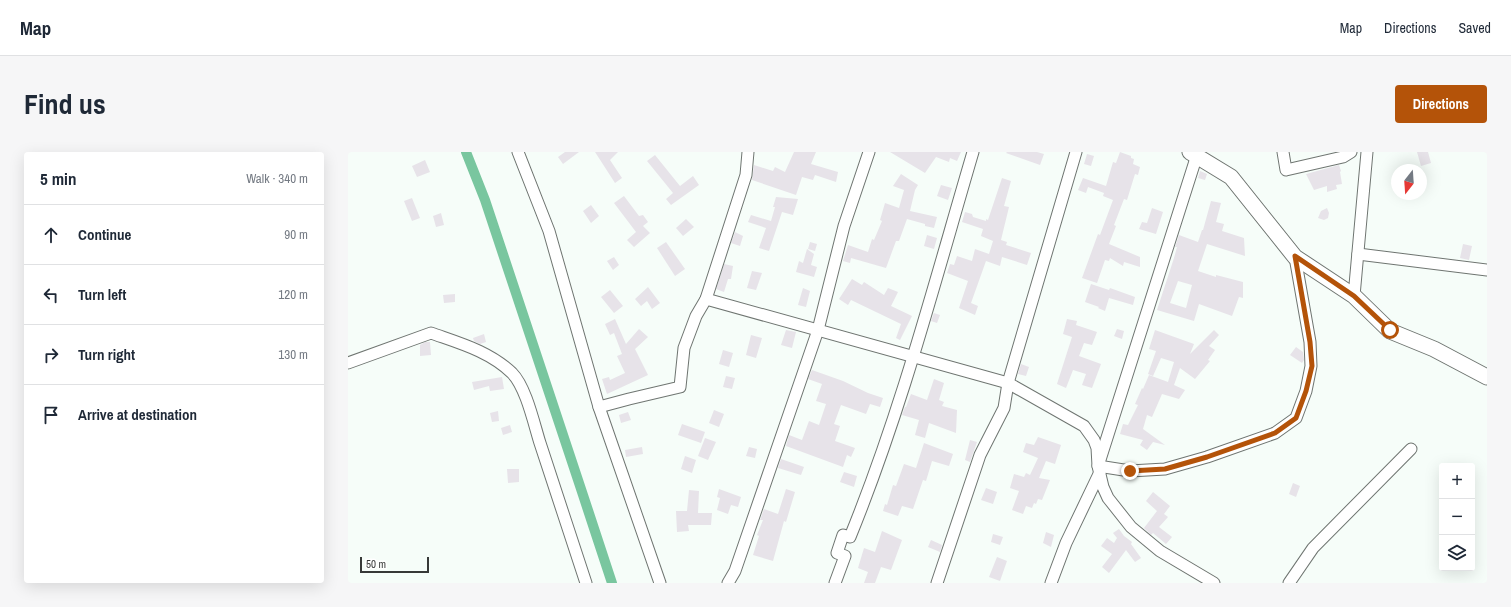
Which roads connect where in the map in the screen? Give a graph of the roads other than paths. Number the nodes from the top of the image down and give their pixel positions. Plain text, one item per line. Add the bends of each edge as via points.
1 (518, 152) edge
2 (748, 152) edge
3 (869, 152) edge
4 (974, 152) edge
5 (1076, 152) edge
6 (1284, 152) edge
7 (1350, 152) edge
8 (1367, 152) edge
9 (1193, 154) edge
10 (1358, 254) junction
11 (1295, 256) junction
12 (1487, 270) edge
13 (1354, 296) junction
14 (706, 299) junction
15 (818, 330) junction
16 (914, 358) junction
17 (348, 363) edge
18 (1487, 377) edge
19 (1008, 383) junction
20 (599, 408) junction
21 (1411, 449) dead end
22 (1099, 469) junction
23 (586, 583) edge
24 (660, 583) edge
25 (728, 583) edge
26 (835, 583) edge
27 (936, 583) edge
28 (1051, 583) edge
29 (1214, 583) edge
30 (1289, 583) edge

1 - 20 street via 549,231
2 - 14 street via 746,175
3 - 15 street via 844,226
4 - 16 street
5 - 19 street
6 - 7 street via 1286,170 1343,157
8 - 10 street
9 - 11 main road via 1231,177
9 - 22 street
10 - 12 street
10 - 13 street
11 - 13 main road
11 - 22 street via 1312,366 1296,418 1275,433 1165,469
13 - 18 main road via 1390,330 1434,349
14 - 15 street
14 - 20 street via 696,316 684,348 680,387
15 - 16 street
15 - 25 street via 735,571
16 - 19 street
16 - 26 street via 872,484 850,537 843,536 837,553 845,556
17 - 23 street via 430,333 477,350 512,373 519,382 531,414
19 - 22 street via 1084,426 1097,448
19 - 27 street via 1004,408 980,455
20 - 24 street
21 - 30 street via 1313,548
22 - 28 street
22 - 29 street via 1108,498 1131,527 1160,551

